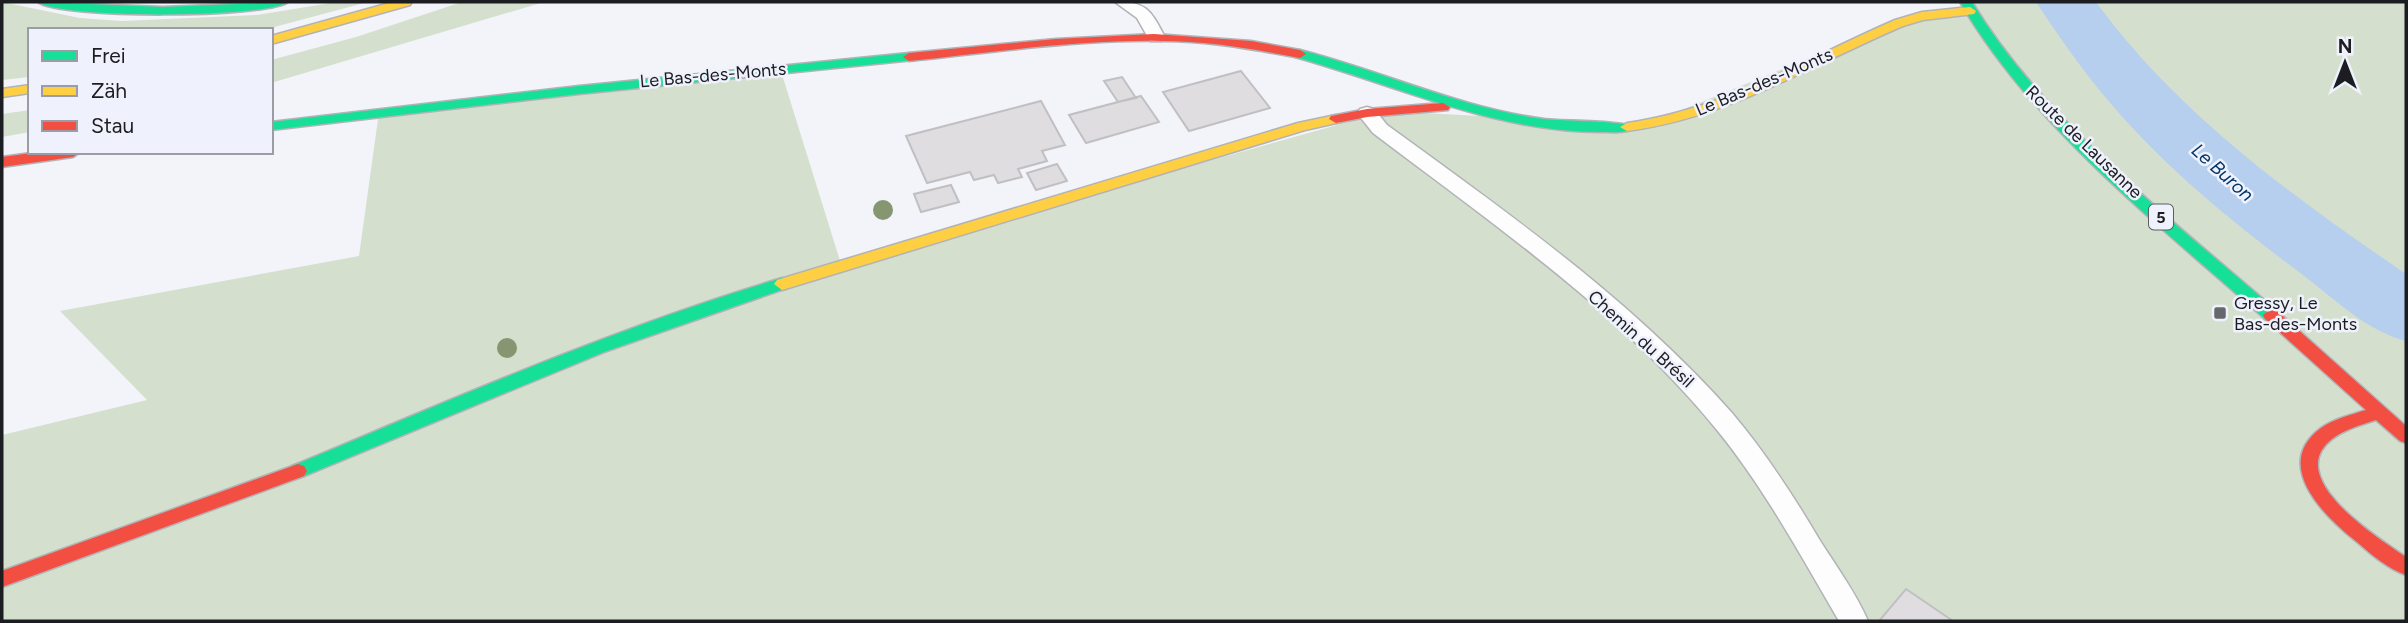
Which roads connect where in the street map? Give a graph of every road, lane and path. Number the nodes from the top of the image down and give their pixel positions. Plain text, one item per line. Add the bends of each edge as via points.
1 (44, 2) edge
2 (282, 2) edge
3 (406, 2) edge
4 (1124, 2) edge
5 (1968, 7) edge
6 (1156, 37) junction
7 (273, 39) edge
8 (1311, 57) junction
9 (1327, 82) dead end
10 (28, 89) edge
11 (2, 93) edge
12 (1460, 106) junction
13 (1350, 112) junction
14 (273, 126) edge
15 (60, 154) edge
16 (2, 162) edge
17 (2379, 412) junction
18 (2406, 436) edge
19 (2406, 567) edge
20 (2, 579) edge
21 (1854, 621) edge

1 - 2 main road via 142,13
3 - 7 main road
4 - 6 lane via 1144,15
5 - 12 main road, Le Bas-des-Monts via 1899,23 1727,101 1645,125 1568,128 1525,123
5 - 17 main road, Route de Lausanne / 5 via 2002,59 2060,123
6 - 8 main road, Le Bas-des-Monts via 1228,40
6 - 14 main road, Le Bas-des-Monts via 691,76
8 - 9 main road
8 - 12 main road, Le Bas-des-Monts
10 - 11 main road
12 - 13 main road
13 - 20 main road via 713,305 257,488
13 - 21 lane, Chemin du Brésil via 1380,129 1602,301 1696,388 1778,497
15 - 16 main road
17 - 18 main road, Route de Lausanne / 5
17 - 19 main road via 2318,441 2309,456 2307,473 2318,495 2341,519

